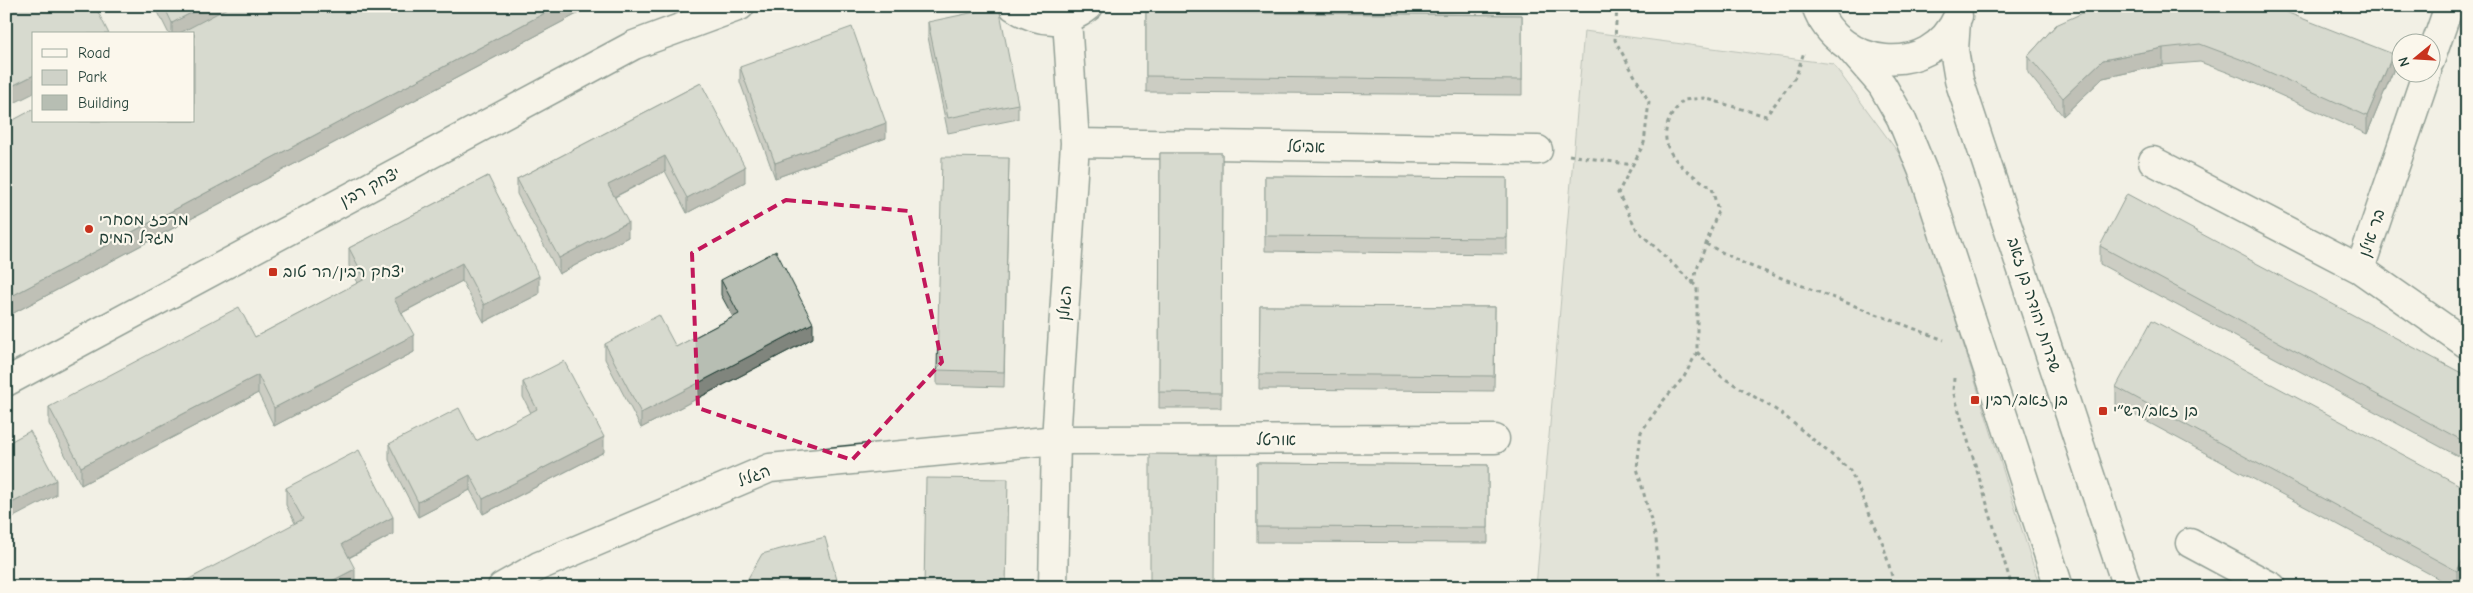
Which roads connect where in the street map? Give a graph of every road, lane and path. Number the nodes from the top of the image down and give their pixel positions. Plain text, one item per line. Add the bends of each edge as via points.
1 (740, 6) edge
2 (1013, 6) edge
3 (1617, 6) edge
4 (1815, 8) edge
5 (1961, 11) edge
6 (1078, 13) edge
7 (2447, 13) edge
8 (2440, 33) edge
9 (1848, 46) junction
10 (1804, 50) dead end
11 (2424, 82) edge
12 (1075, 142) junction
13 (1538, 150) joint
14 (2153, 162) dead end
15 (1633, 165) junction
16 (1706, 244) junction
17 (2360, 269) junction
18 (1692, 283) junction
19 (2467, 344) edge
20 (1697, 352) junction
21 (1984, 355) junction
22 (1955, 373) dead end
23 (6, 382) edge
24 (1495, 439) dead end
25 (1056, 440) junction
26 (2190, 543) dead end
27 (502, 587) edge
28 (1053, 587) edge
29 (1660, 587) edge
30 (1895, 587) edge
31 (2012, 587) edge
32 (2059, 587) edge
33 (2127, 587) edge
34 (2272, 587) edge

1 - 23 street, יצחק רבין via 634,45
2 - 6 street via 1038,20
3 - 15 path via 1615,40 1649,102 1644,143
4 - 9 street via 1835,36
5 - 9 street via 1938,42 1910,57 1879,60
5 - 33 street, שדרות יהודה בן זאב via 1954,50 1959,80
6 - 12 street, הגולן
7 - 8 street
9 - 21 street via 1882,85 1901,118 1924,174
10 - 16 path via 1796,76 1766,116 1704,98 1683,100 1669,120 1666,139 1671,155 1685,170 1712,188 1718,211
11 - 17 street, בר אילן
12 - 13 street, אביטל
12 - 25 street, הגולן
13 - 15 path
14 - 17 street
15 - 18 path via 1618,193 1637,230
16 - 18 path
16 - 21 path via 1745,264
17 - 19 street, בר אילן
18 - 20 path via 1697,287
20 - 29 path via 1684,377 1641,432 1637,468 1656,539
20 - 30 path via 1722,378 1781,413 1850,470 1883,544
21 - 32 street
22 - 31 path via 1953,391
24 - 25 street, אורטל
25 - 27 street, הגליל via 770,468 539,566
25 - 28 street, הגולן
26 - 34 street

